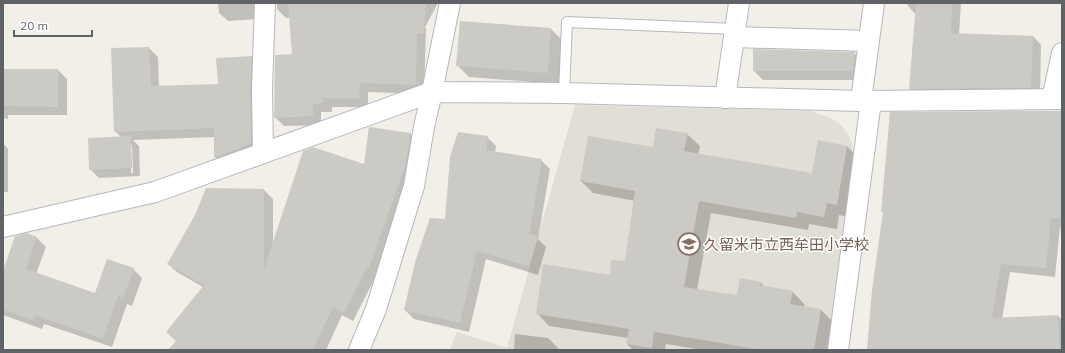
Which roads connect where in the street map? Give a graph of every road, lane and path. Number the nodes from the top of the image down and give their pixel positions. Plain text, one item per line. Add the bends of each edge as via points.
1 (265, 3) edge
2 (450, 3) edge
3 (739, 3) edge
4 (874, 3) edge
5 (735, 33) junction
6 (869, 41) junction
7 (1062, 53) edge
8 (432, 92) junction
9 (564, 93) junction
10 (725, 98) junction
11 (1057, 99) edge
12 (866, 101) junction
13 (263, 153) junction
14 (3, 227) edge
15 (359, 350) edge
16 (838, 350) edge

1 - 13 street
2 - 8 street
3 - 5 street
4 - 6 street
5 - 6 street
5 - 9 lane via 567,22
5 - 10 street
6 - 12 street
7 - 11 street
8 - 9 street
8 - 13 street
8 - 15 street via 414,186 376,309
9 - 10 street
10 - 12 street
11 - 12 street
12 - 16 street
13 - 14 street via 155,192

